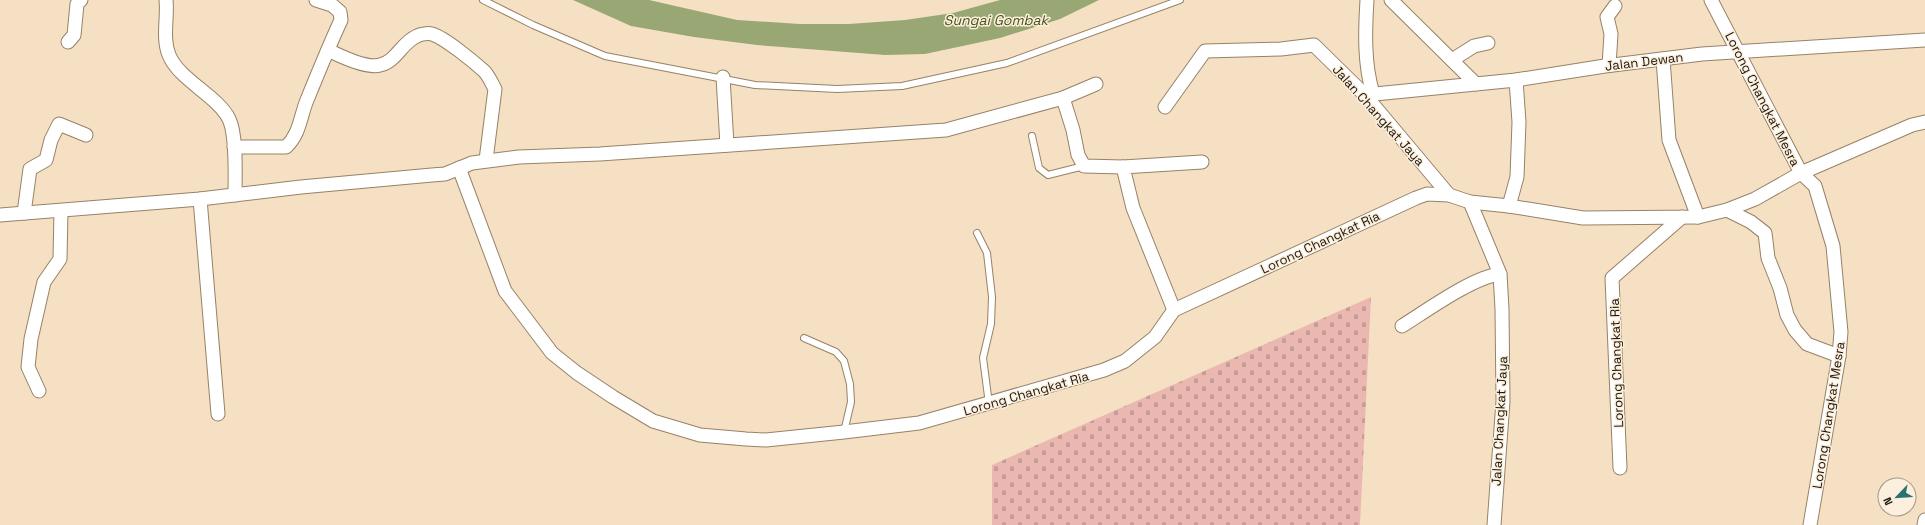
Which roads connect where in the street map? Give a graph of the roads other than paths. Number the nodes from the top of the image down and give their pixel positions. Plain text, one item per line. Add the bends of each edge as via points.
1 (81, 0) edge
2 (166, 0) edge
3 (316, 0) edge
4 (483, 0) edge
5 (1180, 0) edge
6 (1367, 0) edge
7 (1391, 0) edge
8 (1711, 0) edge
9 (1615, 6) dead end
10 (1925, 40) edge
11 (68, 42) dead end
12 (1488, 43) dead end
13 (328, 50) junction
14 (1739, 50) junction
15 (1663, 59) junction
16 (1452, 60) junction
17 (1609, 65) junction
18 (723, 77) junction
19 (1516, 80) junction
20 (1096, 84) dead end
21 (1476, 84) junction
22 (1369, 95) junction
23 (1063, 98) junction
24 (1165, 107) dead end
25 (1925, 122) edge
26 (86, 135) dead end
27 (1032, 136) dead end
28 (727, 145) junction
29 (234, 147) junction
30 (486, 160) junction
31 (1202, 162) dead end
32 (1084, 166) junction
33 (1123, 167) junction
34 (459, 168) junction
35 (1800, 173) junction
36 (235, 195) junction
37 (1449, 195) junction
38 (200, 199) junction
39 (1470, 202) junction
40 (1509, 206) junction
41 (1728, 210) junction
42 (61, 211) junction
43 (24, 213) junction
44 (0, 215) edge
45 (1682, 217) junction
46 (1698, 217) junction
47 (977, 233) dead end
48 (1500, 274) junction
49 (1174, 310) junction
50 (1402, 326) dead end
51 (804, 338) dead end
52 (1839, 356) junction
53 (39, 391) dead end
54 (989, 404) junction
55 (218, 414) dead end
56 (844, 432) junction
57 (1620, 468) dead end
58 (1925, 520) edge
59 (1494, 525) edge
60 (1810, 525) edge
61 (1924, 525) edge

1 - 11 street via 77,4 74,35
2 - 29 street via 166,41 169,55 229,119
3 - 13 street via 340,12 341,20
4 - 18 lane via 605,56
5 - 18 lane via 1007,62 902,86 837,89 755,85
6 - 22 street via 1365,37
7 - 16 street
8 - 14 street, Lorong Changkat Mesra
9 - 17 street via 1607,17 1611,34
10 - 14 street, Jalan Dewan
12 - 16 street via 1474,46
13 - 29 street via 306,101 300,126 293,141 286,147
13 - 30 street via 361,64 378,66 392,60 405,44 418,36 430,33 441,38 485,72 495,89
14 - 15 street, Jalan Dewan
14 - 35 street, Lorong Changkat Mesra
15 - 17 street, Jalan Dewan
15 - 46 street via 1669,140
16 - 21 street
17 - 19 street, Jalan Dewan
18 - 28 street
19 - 21 street, Jalan Dewan
19 - 40 street via 1519,122 1517,177
20 - 23 street
21 - 22 street, Jalan Dewan
22 - 24 street, Jalan Changkat Jaya via 1314,45 1281,49 1205,51
22 - 37 street, Jalan Changkat Jaya
23 - 28 street via 946,130
23 - 32 street via 1078,155
25 - 35 street, Lorong Changkat Ria via 1912,125
26 - 43 street via 59,124 51,140 46,160 30,169
27 - 32 lane via 1039,168 1048,175
28 - 30 street
29 - 36 street
30 - 34 street
31 - 33 street
32 - 33 street
33 - 49 street via 1133,208
34 - 36 street via 445,174
34 - 56 street, Lorong Changkat Ria via 505,291 552,353 577,373 653,421 700,435 766,440
35 - 41 street, Lorong Changkat Ria via 1755,199
35 - 52 street, Lorong Changkat Mesra via 1815,186 1833,246 1841,332
36 - 38 street
37 - 39 street, Lorong Changkat Ria
37 - 49 street, Lorong Changkat Ria via 1427,194 1416,198
38 - 42 street
38 - 55 street
39 - 40 street, Lorong Changkat Ria
39 - 48 street, Jalan Changkat Jaya
40 - 45 street, Lorong Changkat Ria via 1583,218
41 - 46 street, Lorong Changkat Ria
41 - 52 street via 1752,222 1765,233 1768,258 1787,315 1795,330 1807,344
42 - 43 street
42 - 53 street via 60,259 44,282 31,339 28,368
43 - 44 street
45 - 46 street, Lorong Changkat Ria
45 - 57 street, Lorong Changkat Ria via 1612,278
47 - 54 lane via 987,253 992,297 991,324 982,358
48 - 50 street via 1491,275 1461,290
48 - 59 street, Jalan Changkat Jaya via 1503,401
49 - 54 street, Lorong Changkat Ria via 1155,337 1125,360 1078,379
51 - 56 lane via 836,352 844,361 850,384 851,402
52 - 60 street, Lorong Changkat Mesra
54 - 56 street, Lorong Changkat Ria via 919,423
58 - 61 street

